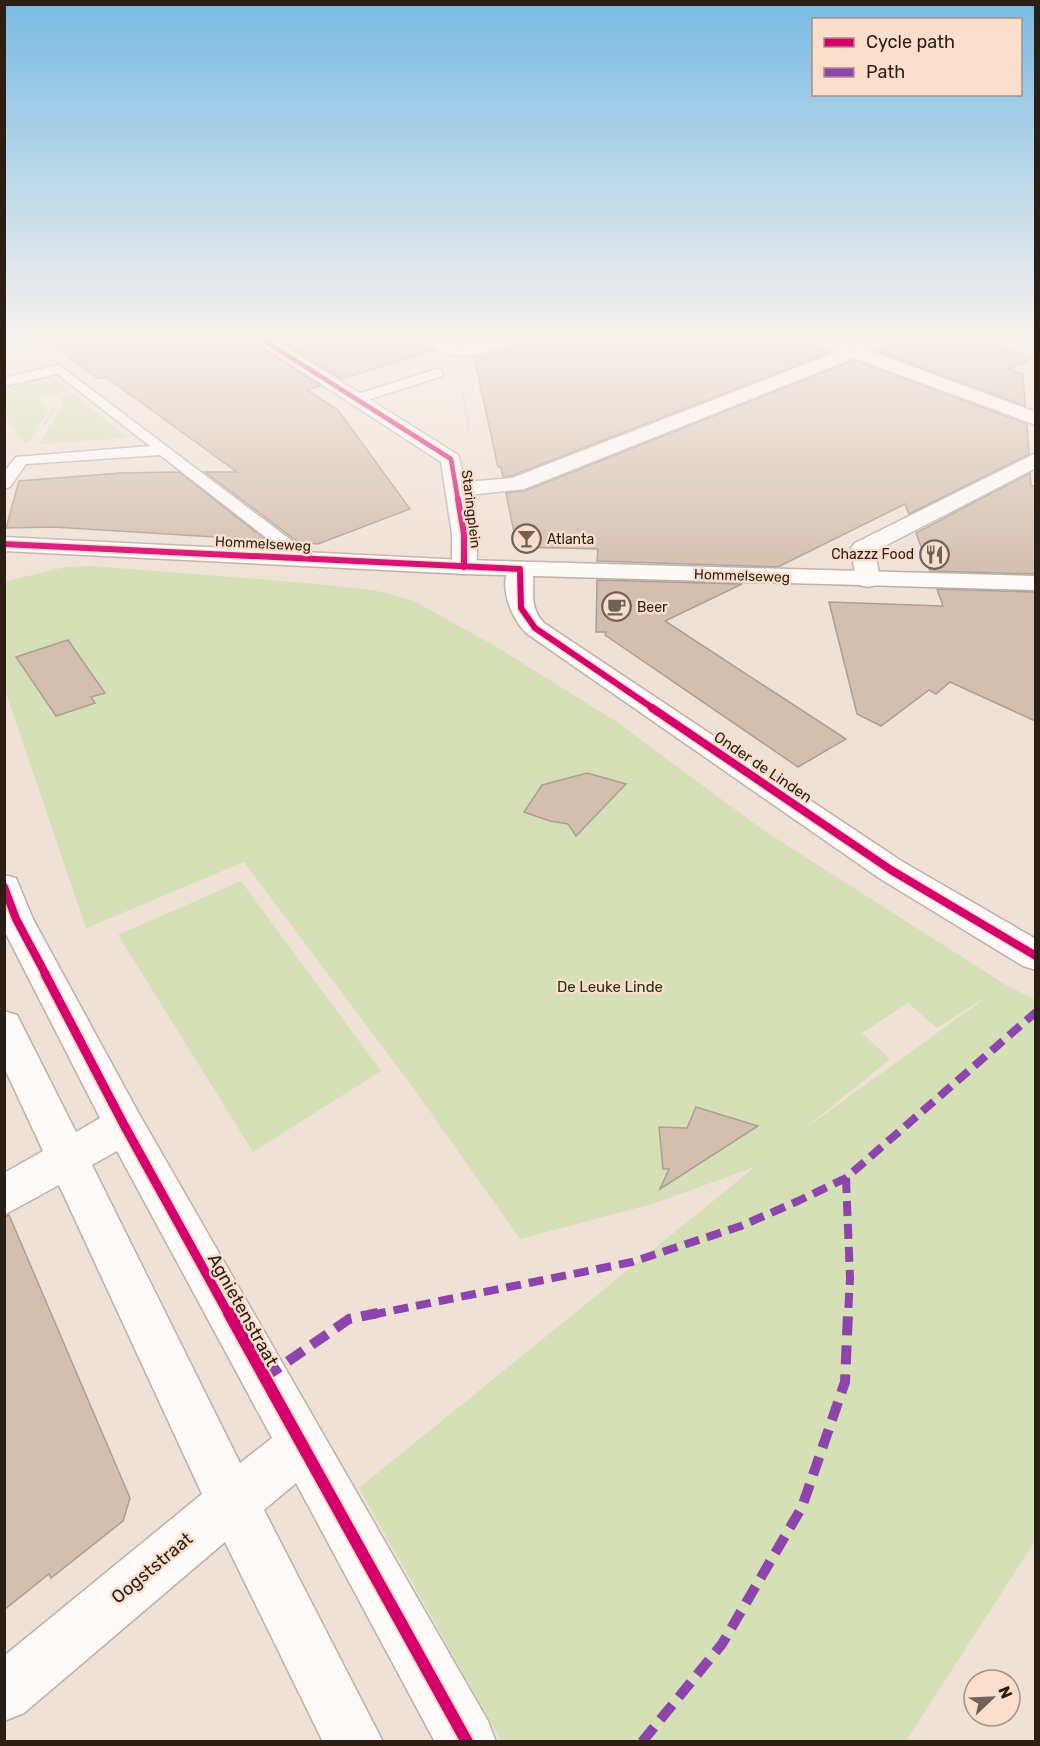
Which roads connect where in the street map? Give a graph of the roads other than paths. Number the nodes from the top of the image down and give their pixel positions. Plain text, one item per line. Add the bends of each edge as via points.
1 (121, 416) edge
2 (384, 416) edge
3 (689, 416) edge
4 (164, 450) junction
5 (1035, 459) edge
6 (4, 484) edge
7 (467, 489) junction
8 (4, 544) edge
9 (306, 560) junction
10 (464, 567) junction
11 (520, 569) junction
12 (868, 580) junction
13 (1035, 583) edge
14 (8, 910) edge
15 (1035, 956) edge
16 (4, 1026) edge
17 (124, 1125) junction
18 (66, 1157) junction
19 (4, 1196) edge
20 (302, 1445) junction
21 (232, 1501) junction
22 (4, 1693) edge
23 (354, 1742) edge
24 (467, 1742) edge

1 - 4 lane, Hommelseweg
2 - 7 street, Staringplein via 451,459
3 - 7 street via 516,484
4 - 6 lane via 21,460
4 - 9 lane, Hommelseweg
5 - 12 street via 863,548
7 - 10 street, Staringplein
8 - 9 street, Hommelseweg
9 - 10 street, Hommelseweg
10 - 11 street, Hommelseweg
11 - 12 street, Hommelseweg
11 - 15 street, Onder de Linden via 523,617 535,628 891,870
12 - 13 street, Hommelseweg
14 - 17 street, Agnietenstraat
16 - 18 street
17 - 18 street
17 - 20 street, Agnietenstraat
18 - 19 street
18 - 21 street
20 - 21 street, Oogststraat
20 - 24 street, Agnietenstraat
21 - 22 street, Oogststraat
21 - 23 street

